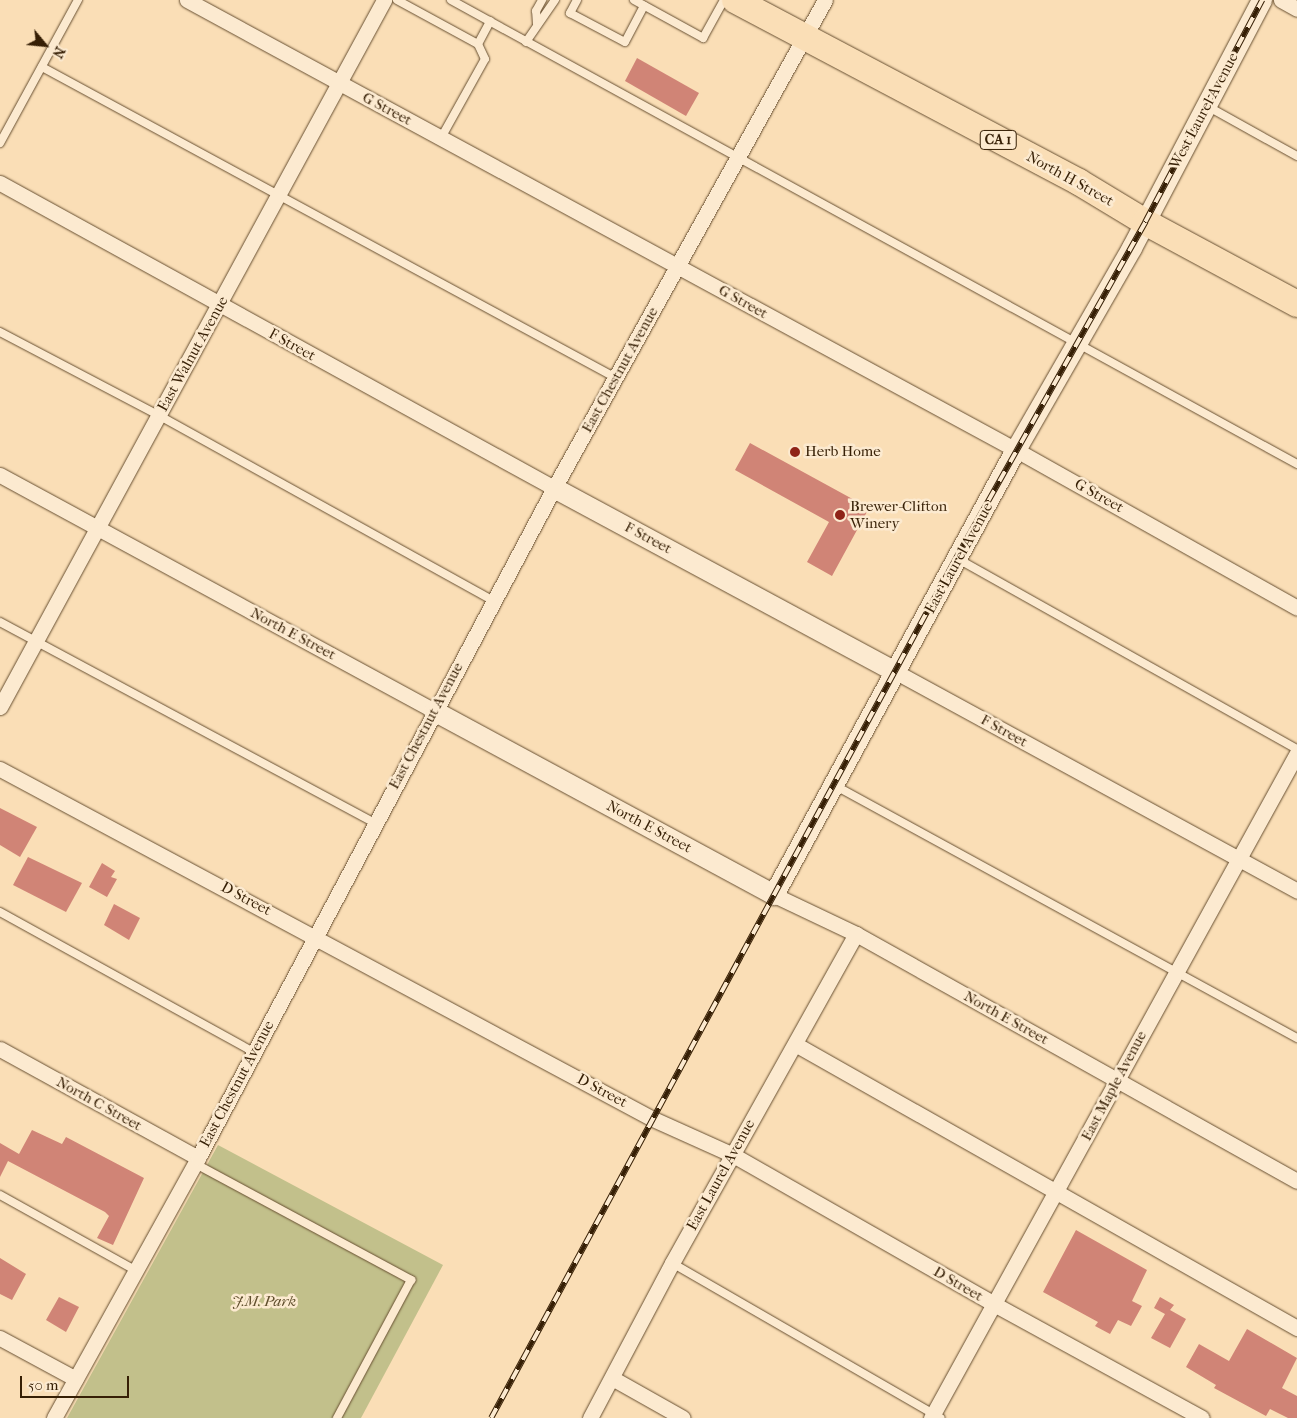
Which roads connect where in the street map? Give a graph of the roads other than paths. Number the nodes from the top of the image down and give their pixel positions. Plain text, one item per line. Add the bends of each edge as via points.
1 (78, 0) edge
2 (187, 0) edge
3 (384, 0) edge
4 (396, 0) edge
5 (451, 0) edge
6 (542, 0) edge
7 (555, 0) edge
8 (577, 0) edge
9 (634, 0) edge
10 (724, 0) edge
11 (735, 0) edge
12 (825, 0) edge
13 (1262, 0) edge
14 (1281, 0) edge
15 (644, 6) junction
16 (1297, 9) edge
17 (490, 22) junction
18 (537, 24) junction
19 (805, 38) junction
20 (526, 42) junction
21 (478, 44) junction
22 (42, 67) junction
23 (340, 83) junction
24 (1207, 106) junction
25 (441, 138) junction
26 (0, 143) edge
27 (1297, 156) edge
28 (738, 158) junction
29 (0, 183) edge
30 (280, 194) junction
31 (1145, 222) junction
32 (678, 266) junction
33 (1297, 304) edge
34 (220, 305) junction
35 (0, 332) edge
36 (1078, 346) junction
37 (616, 378) junction
38 (158, 415) junction
39 (1016, 450) junction
40 (1297, 464) edge
41 (0, 475) edge
42 (554, 488) junction
43 (96, 528) junction
44 (958, 559) junction
45 (493, 601) junction
46 (1297, 608) edge
47 (0, 622) edge
48 (35, 641) junction
49 (896, 672) junction
50 (0, 706) edge
51 (434, 711) junction
52 (1297, 749) edge
53 (1297, 753) edge
54 (0, 769) edge
55 (834, 785) junction
56 (375, 823) junction
57 (1240, 859) junction
58 (1297, 891) edge
59 (774, 895) junction
60 (0, 912) edge
61 (856, 934) junction
62 (316, 936) junction
63 (1175, 972) junction
64 (1297, 1038) edge
65 (796, 1044) junction
66 (0, 1050) edge
67 (254, 1052) junction
68 (1118, 1080) junction
69 (733, 1155) junction
70 (196, 1161) junction
71 (1297, 1181) edge
72 (1056, 1192) junction
73 (0, 1195) edge
74 (672, 1263) junction
75 (136, 1270) junction
76 (992, 1303) junction
77 (1297, 1328) edge
78 (0, 1338) edge
79 (612, 1378) junction
80 (76, 1379) junction
81 (935, 1417) edge
82 (54, 1418) edge
83 (337, 1418) edge
84 (590, 1418) edge
85 (683, 1418) edge
86 (1202, 1418) edge

1 - 22 lane
2 - 23 street, G Street
3 - 23 street, East Walnut Avenue
4 - 21 lane
5 - 17 lane
6 - 18 lane via 536,11
7 - 18 lane
8 - 15 lane via 570,13 625,42
9 - 15 lane
10 - 15 lane via 703,38
11 - 19 highway, North H Street / CA 1
12 - 19 street, East Chestnut Avenue
13 - 24 street, West Laurel Avenue
14 - 16 street
17 - 20 lane
17 - 21 lane
18 - 20 lane
19 - 28 street, East Chestnut Avenue
19 - 31 highway, North H Street / CA 1 via 1079,182
20 - 28 lane
21 - 25 lane via 485,59
22 - 26 lane
22 - 30 lane
23 - 25 street, G Street
23 - 30 street, East Walnut Avenue
24 - 27 lane
24 - 31 street, West Laurel Avenue
25 - 32 street, G Street
28 - 32 street, East Chestnut Avenue
28 - 36 lane
29 - 34 street, F Street
30 - 34 street, East Walnut Avenue
30 - 37 lane
31 - 33 highway, North H Street / CA 1
31 - 36 street, East Laurel Avenue
32 - 37 street, East Chestnut Avenue
32 - 39 street, G Street
34 - 38 street, East Walnut Avenue
34 - 42 street, F Street
35 - 38 lane
36 - 39 street, East Laurel Avenue
36 - 40 lane
37 - 42 street, East Chestnut Avenue
38 - 43 street, East Walnut Avenue
38 - 45 lane
39 - 44 street, East Laurel Avenue
39 - 46 street, G Street
41 - 43 street, North E Street
42 - 45 street, East Chestnut Avenue
42 - 49 street, F Street
43 - 48 street, East Walnut Avenue
43 - 51 street, North E Street
44 - 49 street, East Laurel Avenue
44 - 52 lane
45 - 51 street, East Chestnut Avenue
47 - 48 lane
48 - 50 street, East Walnut Avenue
48 - 56 lane
49 - 55 street, East Laurel Avenue
49 - 57 street, F Street
51 - 56 street, East Chestnut Avenue
51 - 59 street, North E Street
53 - 57 street, East Maple Avenue
54 - 62 street, D Street
55 - 59 street, East Laurel Avenue
55 - 63 lane
56 - 62 street, East Chestnut Avenue
57 - 58 street, F Street
57 - 63 street, East Maple Avenue
59 - 61 street, North E Street
60 - 67 lane
61 - 65 street, East Laurel Avenue
61 - 68 street, North E Street
62 - 67 street, East Chestnut Avenue
62 - 69 street, D Street via 653,1119
63 - 64 lane
63 - 68 street, East Maple Avenue
65 - 69 street, East Laurel Avenue
65 - 72 street
66 - 70 street, North C Street
67 - 70 street, East Chestnut Avenue
68 - 71 street, North E Street
68 - 72 street, East Maple Avenue
69 - 74 street, East Laurel Avenue
69 - 76 street, D Street
70 - 75 street, East Chestnut Avenue
70 - 83 lane via 411,1280
72 - 76 street, East Maple Avenue
72 - 77 street
73 - 75 lane
74 - 79 street, East Laurel Avenue
74 - 81 lane
75 - 80 street, East Chestnut Avenue
76 - 81 street, East Maple Avenue
76 - 86 street, D Street
78 - 80 street
79 - 84 street, East Laurel Avenue
79 - 85 street
80 - 82 street, East Chestnut Avenue

